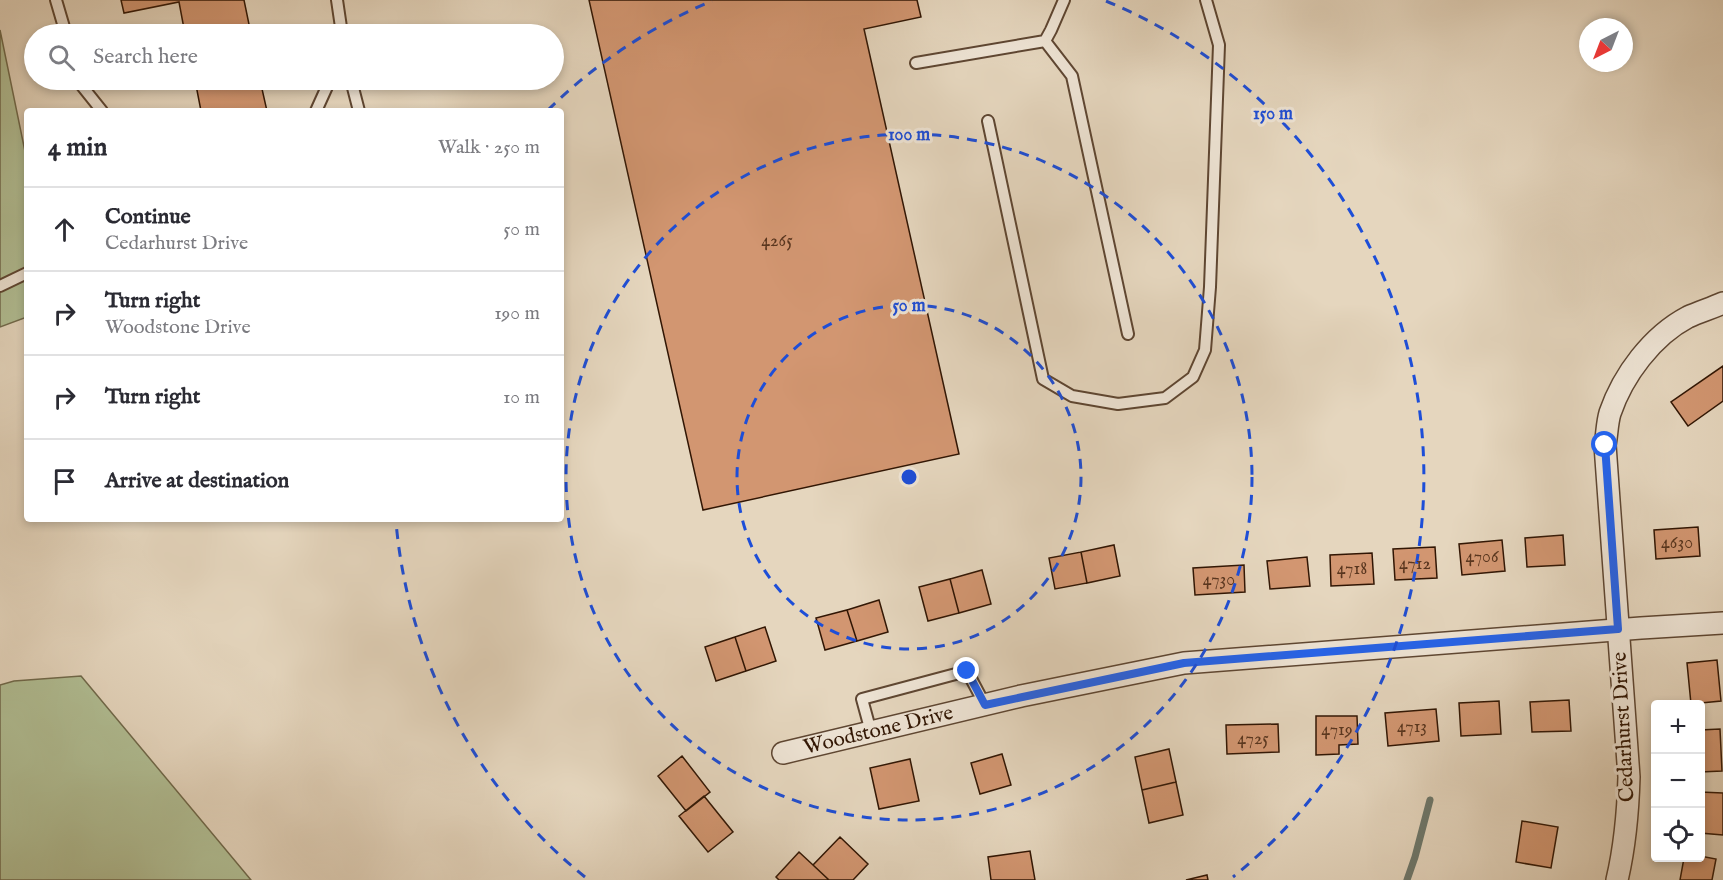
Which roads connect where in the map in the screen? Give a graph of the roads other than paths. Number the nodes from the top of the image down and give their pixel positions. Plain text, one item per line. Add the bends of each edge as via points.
1 (56, 0) edge
2 (337, 0) edge
3 (1064, 0) edge
4 (1206, 0) edge
5 (63, 24) edge
6 (341, 24) edge
7 (1045, 41) junction
8 (916, 63) dead end
9 (85, 90) edge
10 (325, 90) edge
11 (354, 90) edge
12 (100, 108) edge
13 (317, 108) edge
14 (358, 108) edge
15 (988, 121) dead end
16 (24, 274) edge
17 (0, 286) edge
18 (1723, 303) edge
19 (1128, 334) dead end
20 (1723, 623) edge
21 (1618, 629) junction
22 (985, 705) junction
23 (871, 732) junction
24 (783, 753) dead end
25 (1617, 880) edge

1 - 5 lane
2 - 6 lane
3 - 7 lane
4 - 15 lane via 1219,45 1205,350 1193,377 1165,398 1118,404 1072,396 1043,379
7 - 8 lane
7 - 19 lane via 1072,76
9 - 12 lane
10 - 13 lane
11 - 14 lane
16 - 17 lane
18 - 21 street, Cedarhurst Drive via 1687,318 1656,340 1637,361 1617,394 1605,445
20 - 21 street, Woodstone Drive
21 - 22 street, Woodstone Drive via 1184,663
21 - 25 street, Cedarhurst Drive via 1629,777 1625,839
22 - 23 street, Woodstone Drive
22 - 23 lane via 967,671 862,699
23 - 24 street, Woodstone Drive

